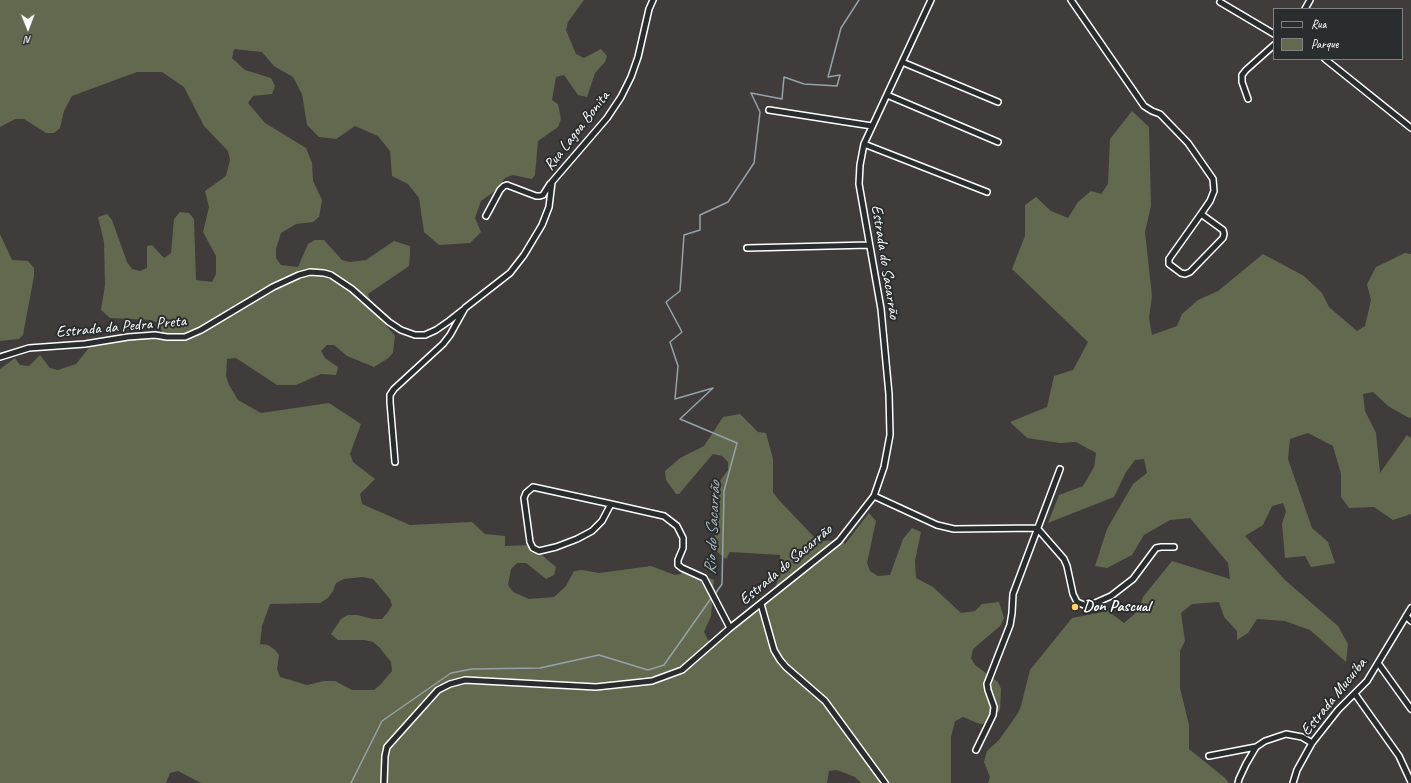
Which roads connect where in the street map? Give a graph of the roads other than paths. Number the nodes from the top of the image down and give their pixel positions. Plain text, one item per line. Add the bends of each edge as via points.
1 (653, 0) edge
2 (931, 0) edge
3 (1071, 0) edge
4 (1220, 2) dead end
5 (1273, 33) edge
6 (1273, 46) edge
7 (1326, 60) edge
8 (902, 62) junction
9 (887, 95) junction
10 (1248, 99) dead end
11 (998, 102) dead end
12 (769, 110) dead end
13 (872, 126) junction
14 (1411, 128) edge
15 (998, 142) dead end
16 (864, 144) junction
17 (552, 182) junction
18 (987, 192) dead end
19 (1201, 214) junction
20 (486, 216) dead end
21 (870, 245) junction
22 (747, 248) dead end
23 (465, 308) junction
24 (0, 358) edge
25 (395, 462) dead end
26 (1060, 469) dead end
27 (874, 496) junction
28 (611, 504) junction
29 (1037, 528) junction
30 (1174, 547) dead end
31 (761, 604) junction
32 (1411, 608) edge
33 (1406, 616) junction
34 (1411, 621) edge
35 (730, 628) junction
36 (1378, 663) junction
37 (1355, 694) junction
38 (1411, 708) edge
39 (1312, 743) junction
40 (1256, 747) junction
41 (976, 750) dead end
42 (1209, 756) dead end
43 (1411, 782) edge
44 (384, 783) edge
45 (886, 783) edge
46 (1238, 783) edge
47 (1293, 783) edge

1 - 17 street, Rua Lagoa Bonita via 638,57 620,97 607,118
2 - 8 street, Estrada do Sacarrão
3 - 19 street via 1144,106 1160,114 1183,139 1213,179 1214,191
4 - 5 street
6 - 10 street via 1242,75
7 - 14 street
8 - 9 street, Estrada do Sacarrão
8 - 11 street
9 - 13 street, Estrada do Sacarrão
9 - 15 street
12 - 13 street
13 - 16 street, Estrada do Sacarrão
16 - 18 street
16 - 21 street, Estrada do Sacarrão via 859,184
17 - 20 street via 540,196 508,185 504,186
17 - 23 street, Rua Lagoa Bonita via 549,207 524,256 510,273
19 - 19 street via 1169,260 1169,264 1181,273 1190,272 1223,238 1223,230
21 - 22 street
21 - 27 street, Estrada do Sacarrão via 881,309 890,435 884,467
23 - 24 street, Estrada da Pedra Preta via 436,330 425,335 415,335 389,322 352,289 331,276 310,272 273,287 201,330 184,337 128,336 85,344 29,348
23 - 25 street, Rua Lagoa Bonita via 443,344 390,395
26 - 29 street
27 - 29 street via 937,525 954,529
27 - 31 street, Estrada do Sacarrão via 839,541
28 - 28 street via 533,488 524,498 533,548 539,551 556,547 592,531 602,521
28 - 35 street via 664,516 677,526 683,538 678,565 704,578
29 - 30 street via 1064,559 1076,602 1084,605 1111,596 1133,579 1156,548
29 - 41 street via 1013,594 1010,625 987,684 994,707 993,715
31 - 35 street, Estrada do Sacarrão
31 - 45 street via 774,650 780,660 825,701
32 - 33 street, Estrada Mucuíba
33 - 34 street
33 - 36 street, Estrada Mucuíba
35 - 44 street, Estrada do Sacarrão via 682,670 652,682 596,687 465,680 450,684 438,690 388,747
36 - 37 street, Estrada Mucuíba
36 - 38 street
37 - 39 street, Estrada Mucuíba via 1338,710
37 - 43 street via 1399,756
39 - 40 street via 1302,737 1286,734
39 - 47 street, Estrada Mucuíba
40 - 42 street
40 - 46 street

